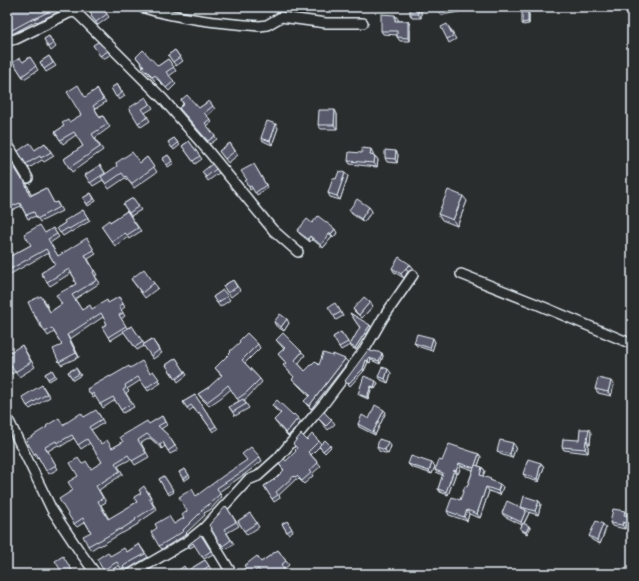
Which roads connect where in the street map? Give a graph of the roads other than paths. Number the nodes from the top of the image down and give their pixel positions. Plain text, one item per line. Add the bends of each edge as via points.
1 (141, 7) edge
2 (77, 9) edge
3 (363, 23) dead end
4 (7, 42) edge
5 (7, 143) edge
6 (28, 178) dead end
7 (298, 252) dead end
8 (461, 274) dead end
9 (413, 275) dead end
10 (632, 344) edge
11 (7, 417) edge
12 (204, 528) junction
13 (96, 574) edge
14 (131, 574) edge
15 (232, 574) edge

1 - 3 street via 199,20 260,26 267,25 281,16 326,23
2 - 4 street
2 - 7 street via 81,17 163,99 272,230
5 - 6 street
8 - 10 street
9 - 12 street via 366,348 323,405 278,458 258,476 248,480
11 - 13 street via 52,510
12 - 14 street via 188,541
12 - 15 street

